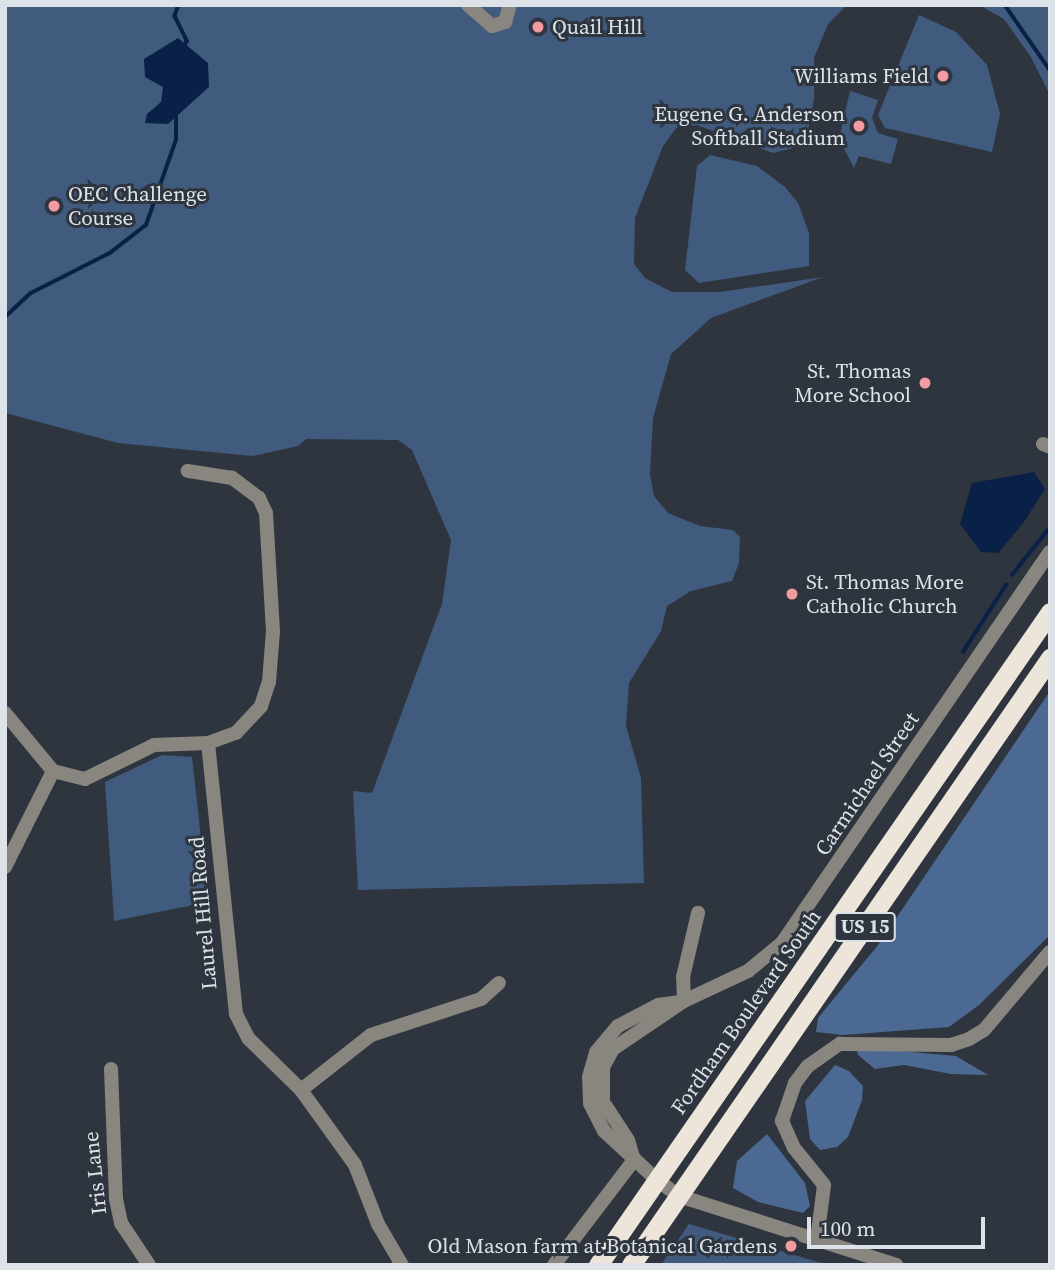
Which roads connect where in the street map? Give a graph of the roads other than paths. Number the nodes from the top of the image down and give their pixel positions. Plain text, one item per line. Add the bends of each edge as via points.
1 (468, 5) edge
2 (510, 5) edge
3 (188, 471) dead end
4 (1050, 552) edge
5 (1050, 612) edge
6 (1050, 658) edge
7 (5, 713) edge
8 (208, 743) junction
9 (53, 771) junction
10 (5, 867) edge
11 (698, 913) dead end
12 (1050, 952) edge
13 (499, 983) dead end
14 (684, 1001) junction
15 (111, 1069) dead end
16 (301, 1090) junction
17 (634, 1160) junction
18 (657, 1180) junction
19 (679, 1196) junction
20 (817, 1240) junction
21 (149, 1265) edge
22 (402, 1265) edge
23 (554, 1265) edge
24 (598, 1265) edge
25 (631, 1265) edge
26 (896, 1265) edge

1 - 2 street via 492,26 505,22
3 - 8 street via 232,478 259,498 266,513 272,566 269,682 250,719 236,733
4 - 14 street, Carmichael Street via 782,943 748,971
5 - 18 highway, Fordham Boulevard South / US 15
6 - 19 highway, US 15
7 - 9 street
8 - 9 street via 154,746 85,779
8 - 16 street, Laurel Hill Road via 236,1014 249,1039
9 - 10 street
11 - 14 street via 683,977
12 - 20 street via 984,1030 970,1039 951,1045 840,1044 808,1066 795,1083 782,1121 794,1148 824,1185
13 - 16 street via 481,999 370,1035
14 - 17 street, Carmichael Street via 622,1039 603,1067 603,1102 628,1140
15 - 21 street, Iris Lane via 116,1199 121,1223
16 - 22 street, Laurel Hill Road via 355,1165 378,1224
17 - 18 street
17 - 23 street
18 - 19 street
18 - 24 highway, Fordham Boulevard South / US 15
19 - 20 street
19 - 25 highway, US 15
20 - 26 street

